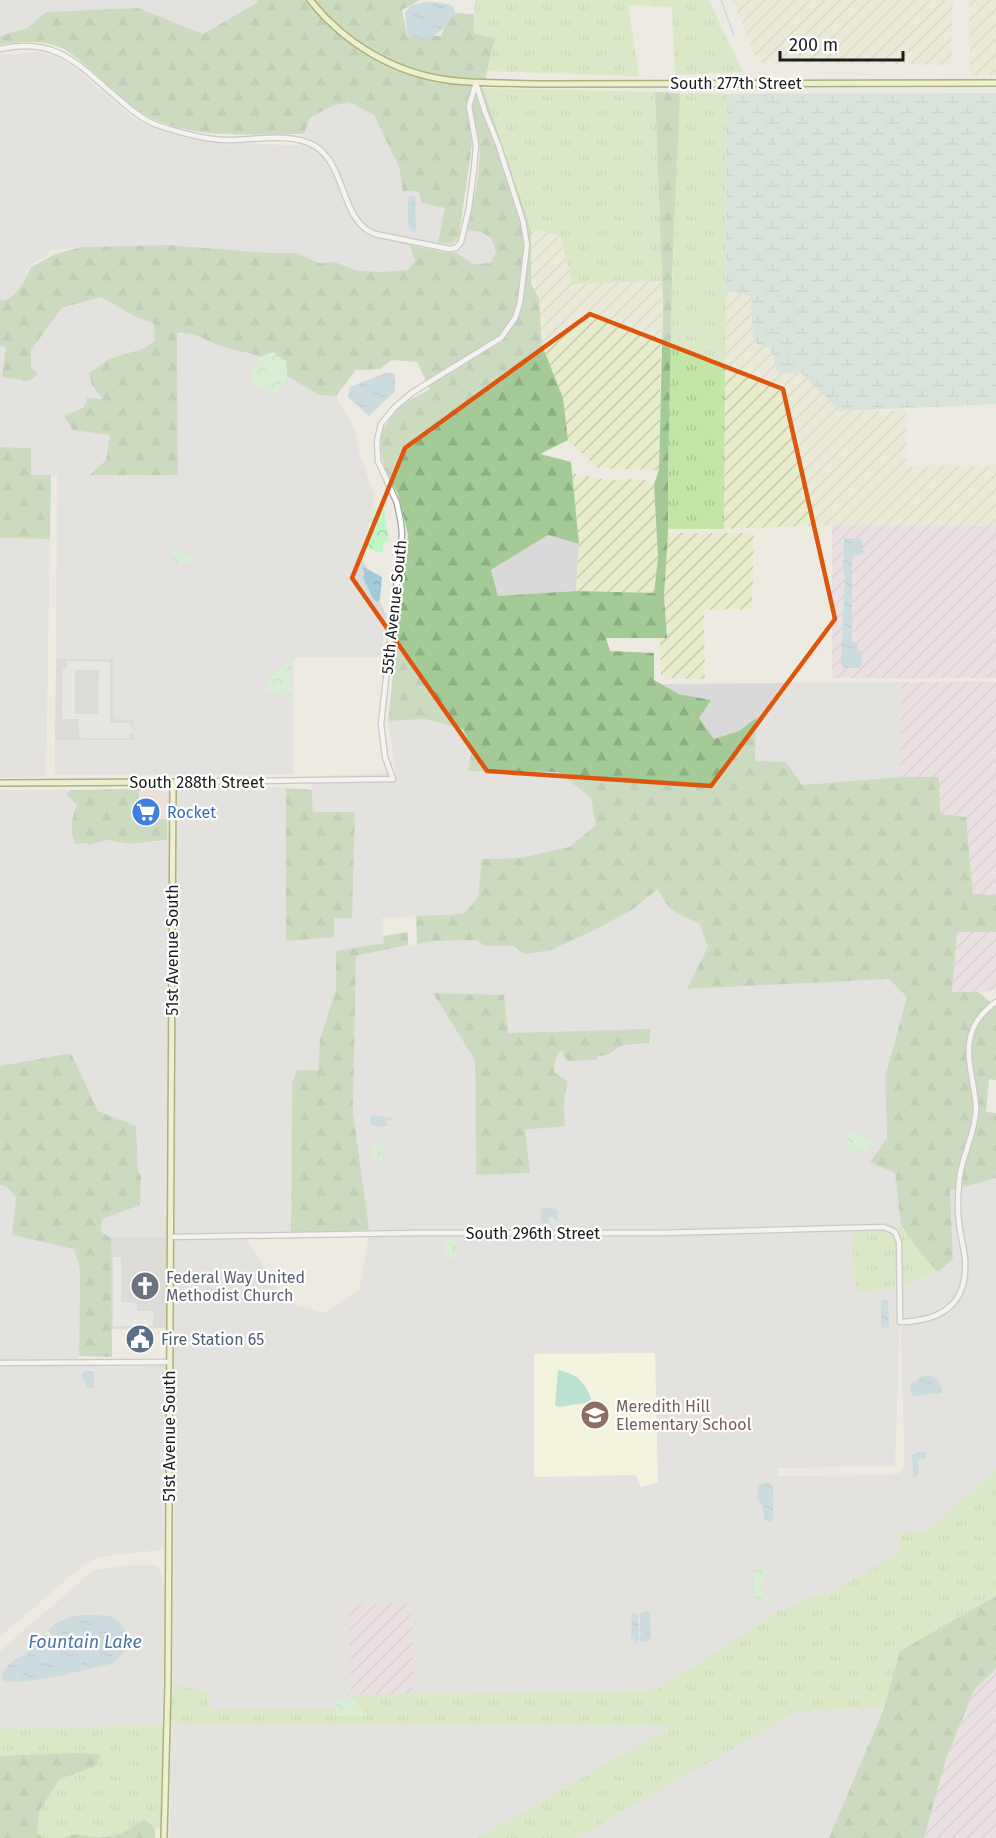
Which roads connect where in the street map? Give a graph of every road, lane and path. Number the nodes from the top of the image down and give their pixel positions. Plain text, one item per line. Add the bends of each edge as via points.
1 (310, 0) edge
2 (0, 49) edge
3 (476, 82) junction
4 (996, 83) edge
5 (393, 779) joint
6 (173, 782) junction
7 (0, 783) edge
8 (996, 1002) edge
9 (170, 1237) junction
10 (170, 1362) junction
11 (0, 1363) edge
12 (164, 1838) edge

1 - 3 main road, South 277th Street via 343,35 387,62 432,77
2 - 3 street via 45,47 62,54 142,118 168,128 222,140 283,138 309,142 330,160 359,225 375,234 450,249 461,242 469,208 476,145 469,106
3 - 4 main road, South 277th Street
3 - 5 street, 55th Avenue South via 524,221 524,274 518,311 506,333 404,399 379,430 378,461 397,503 402,535 381,724
5 - 6 street, South 288th Street
6 - 7 main road, South 288th Street
6 - 9 main road, 51st Avenue South
8 - 9 street, South 296th Street via 986,1009 970,1037 976,1112 959,1178 958,1198 964,1275 956,1301 937,1316 900,1322 900,1248 895,1232 888,1228
9 - 10 main road, 51st Avenue South
10 - 11 street
10 - 12 main road, 51st Avenue South

